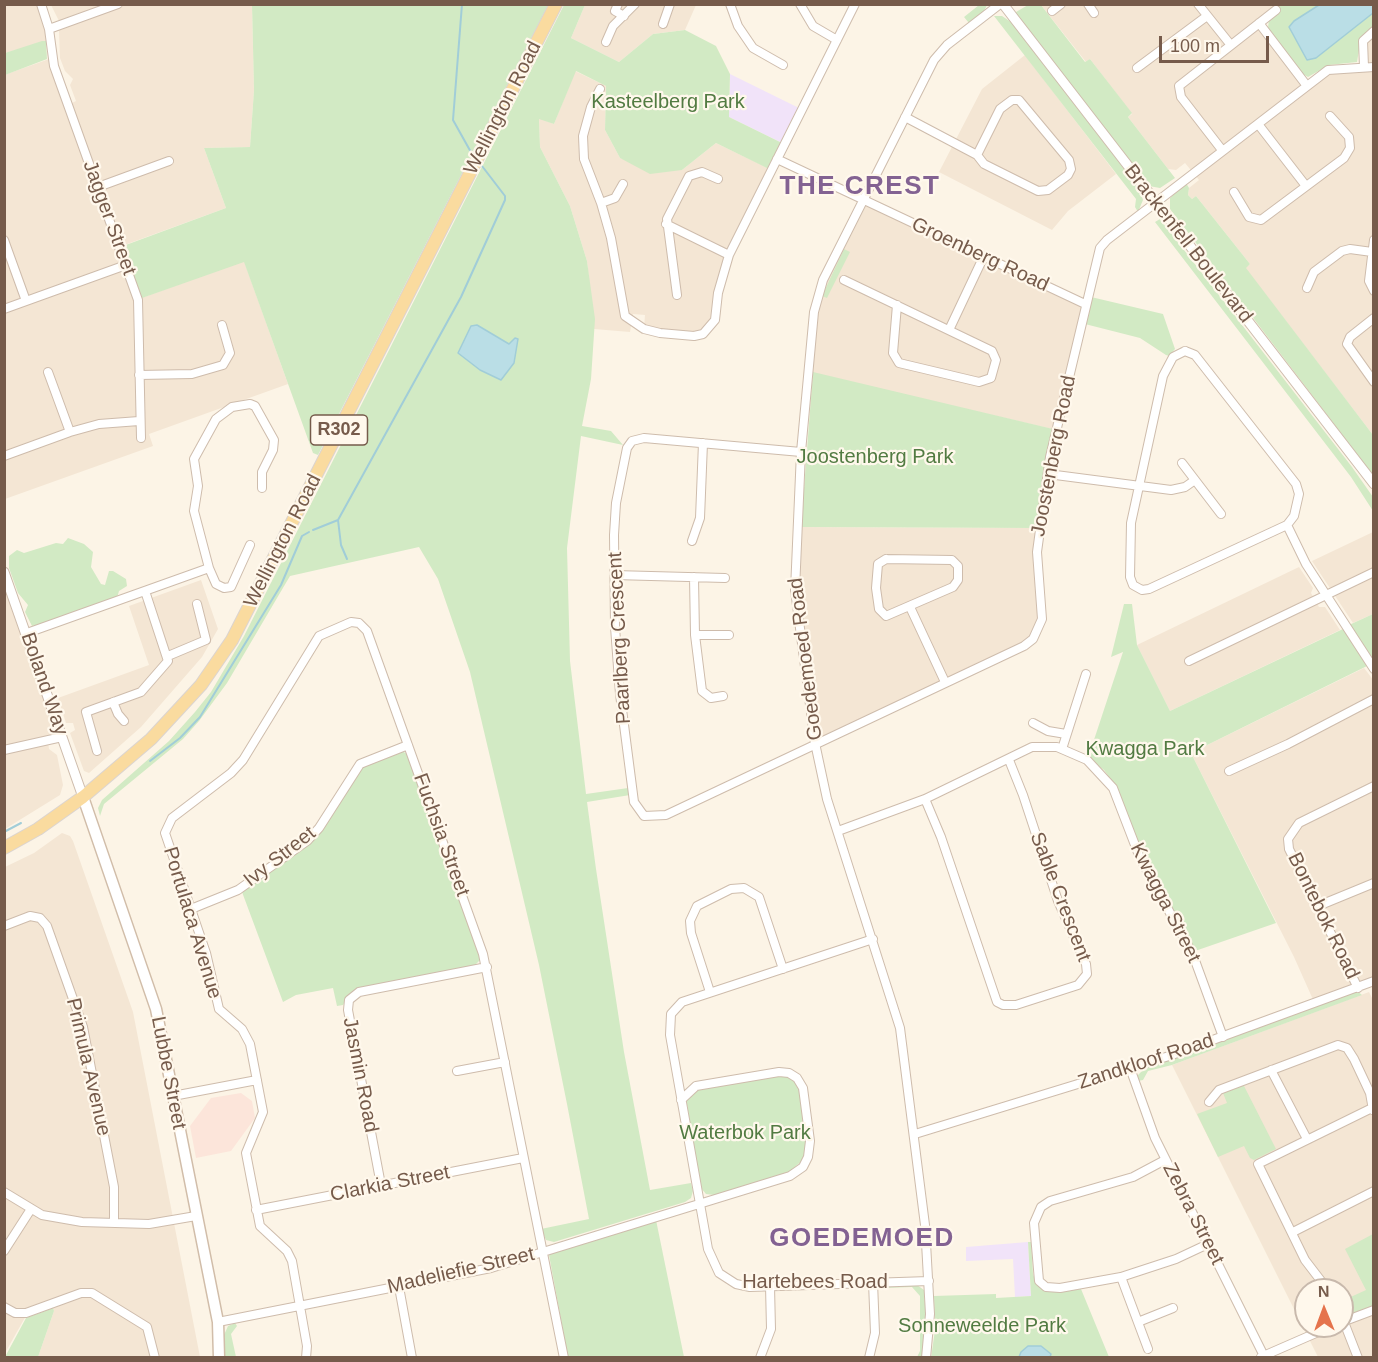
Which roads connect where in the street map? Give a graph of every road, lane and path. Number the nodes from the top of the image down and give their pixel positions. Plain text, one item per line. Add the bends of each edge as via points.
1 (41, 4) edge
2 (118, 4) edge
3 (556, 4) edge
4 (618, 4) edge
5 (634, 4) edge
6 (670, 4) edge
7 (730, 4) edge
8 (800, 4) edge
9 (855, 4) edge
10 (1001, 4) edge
11 (1061, 4) edge
12 (1088, 4) edge
13 (1198, 4) edge
14 (1276, 10) dead end
15 (1052, 11) dead end
16 (1094, 13) dead end
17 (624, 16) junction
18 (1207, 16) junction
19 (1259, 22) junction
20 (663, 24) dead end
21 (49, 29) junction
22 (1374, 31) edge
23 (837, 40) junction
24 (606, 42) dead end
25 (1230, 44) junction
26 (783, 65) dead end
27 (1364, 67) junction
28 (1374, 67) edge
29 (1137, 68) dead end
30 (1307, 86) junction
31 (600, 89) dead end
32 (1330, 116) dead end
33 (905, 117) junction
34 (1258, 124) junction
35 (1222, 150) junction
36 (976, 155) junction
37 (777, 159) junction
38 (170, 161) dead end
39 (717, 179) dead end
40 (623, 184) dead end
41 (1306, 186) junction
42 (98, 187) junction
43 (1234, 192) dead end
44 (863, 200) junction
45 (1156, 202) junction
46 (601, 203) junction
47 (666, 224) junction
48 (4, 240) edge
49 (1374, 240) edge
50 (1372, 252) edge
51 (729, 255) junction
52 (983, 258) junction
53 (126, 265) junction
54 (844, 280) dead end
55 (1307, 288) dead end
56 (1374, 291) edge
57 (677, 294) dead end
58 (26, 301) junction
59 (1085, 304) junction
60 (897, 305) junction
61 (4, 309) edge
62 (1374, 318) edge
63 (222, 325) dead end
64 (949, 330) junction
65 (48, 372) dead end
66 (139, 375) junction
67 (1374, 382) edge
68 (139, 421) junction
69 (70, 432) junction
70 (141, 438) dead end
71 (703, 443) junction
72 (801, 452) junction
73 (4, 456) edge
74 (1182, 463) dead end
75 (1048, 474) junction
76 (1195, 480) junction
77 (1139, 484) junction
78 (1374, 484) edge
79 (262, 488) dead end
80 (1221, 513) dead end
81 (1287, 525) junction
82 (692, 541) dead end
83 (250, 545) dead end
84 (209, 568) junction
85 (4, 572) edge
86 (1374, 572) edge
87 (614, 575) junction
88 (694, 577) junction
89 (725, 578) dead end
90 (145, 591) junction
91 (1326, 595) junction
92 (197, 604) dead end
93 (910, 607) junction
94 (351, 622) joint
95 (27, 633) junction
96 (695, 635) junction
97 (729, 635) dead end
98 (168, 656) junction
99 (1189, 661) dead end
100 (1374, 669) edge
101 (1086, 674) dead end
102 (945, 682) junction
103 (723, 696) dead end
104 (1374, 699) edge
105 (113, 702) junction
106 (124, 721) dead end
107 (1033, 723) dead end
108 (1066, 734) junction
109 (62, 737) junction
110 (815, 743) junction
111 (408, 745) junction
112 (1062, 749) junction
113 (4, 750) edge
114 (97, 751) dead end
115 (1009, 760) junction
116 (1229, 771) dead end
117 (1374, 786) edge
118 (83, 797) junction
119 (925, 799) junction
120 (838, 831) junction
121 (4, 848) edge
122 (1374, 883) edge
123 (1318, 906) junction
124 (191, 909) junction
125 (4, 926) edge
126 (873, 939) junction
127 (487, 967) junction
128 (783, 969) junction
129 (1374, 981) edge
130 (1358, 988) junction
131 (710, 992) junction
132 (1223, 1037) junction
133 (505, 1062) junction
134 (1130, 1068) junction
135 (1271, 1070) junction
136 (457, 1071) dead end
137 (257, 1080) junction
138 (173, 1096) junction
139 (681, 1100) junction
140 (1209, 1102) dead end
141 (1373, 1110) edge
142 (915, 1134) junction
143 (1307, 1139) junction
144 (523, 1158) junction
145 (1165, 1160) junction
146 (381, 1185) junction
147 (1374, 1191) edge
148 (4, 1192) edge
149 (699, 1203) junction
150 (31, 1209) junction
151 (256, 1210) junction
152 (196, 1216) junction
153 (114, 1223) junction
154 (1293, 1232) junction
155 (1208, 1244) junction
156 (4, 1251) edge
157 (543, 1252) junction
158 (1120, 1277) junction
159 (1319, 1278) edge
160 (929, 1281) junction
161 (873, 1282) junction
162 (770, 1286) junction
163 (399, 1287) junction
164 (299, 1306) junction
165 (4, 1307) edge
166 (1173, 1308) dead end
167 (1374, 1310) edge
168 (1354, 1316) edge
169 (218, 1322) junction
170 (1138, 1322) junction
171 (1305, 1338) edge
172 (1350, 1338) edge
173 (1148, 1348) dead end
174 (1262, 1357) edge
175 (155, 1358) edge
176 (219, 1358) edge
177 (306, 1358) edge
178 (412, 1358) edge
179 (564, 1358) edge
180 (760, 1358) edge
181 (869, 1358) edge
182 (926, 1358) edge
183 (1358, 1358) edge

1 - 21 street, Jagger Street
2 - 21 street
3 - 118 main road, Wellington Road / R302 via 231,640 201,685 169,722
4 - 17 street via 615,11
5 - 17 street
6 - 20 street
7 - 26 street via 738,26 753,48
8 - 23 street via 813,26
9 - 23 street
10 - 33 street, Goedemoed Road via 938,55
10 - 45 street, Brackenfell Boulevard
11 - 15 street
12 - 16 street
13 - 18 street
14 - 19 street
17 - 24 street via 613,26
18 - 25 street
18 - 29 street
19 - 25 street
19 - 30 street
21 - 42 street, Jagger Street via 54,66
22 - 27 street via 1364,41
23 - 37 street
25 - 35 street via 1182,82 1179,89
27 - 28 street, Joostenberg Road
27 - 30 street, Joostenberg Road via 1332,68
30 - 34 street, Joostenberg Road
31 - 46 street via 583,136 584,159
32 - 41 street via 1348,136 1349,152
33 - 36 street
33 - 44 street, Goedemoed Road
34 - 35 street, Joostenberg Road
34 - 41 street
35 - 45 street, Joostenberg Road
36 - 36 street via 984,164 1041,192 1050,189 1071,169 1069,160 1019,100 1000,109
37 - 44 street, Groenberg Road
37 - 51 street
38 - 42 street
39 - 47 street via 702,172 689,176
40 - 46 street via 615,198
41 - 43 street via 1265,219 1257,220 1248,217
42 - 53 street, Jagger Street
44 - 52 street, Groenberg Road
44 - 72 street, Goedemoed Road via 823,280 816,303
45 - 59 street, Joostenberg Road via 1100,248
45 - 78 street, Brackenfell Boulevard
46 - 51 street via 624,314 644,329 694,336 707,332 714,320
47 - 51 street
47 - 57 street
48 - 58 street
49 - 50 street
50 - 55 street via 1342,251 1314,272
50 - 56 street via 1369,281
52 - 59 street, Groenberg Road
52 - 64 street
53 - 58 street
53 - 66 street, Jagger Street via 139,304
54 - 60 street
58 - 61 street
59 - 75 street, Joostenberg Road
60 - 64 street
60 - 64 street via 893,353 899,363 979,382 989,380 996,362 994,353
62 - 67 street via 1347,344
63 - 66 street via 230,353 224,365 192,374
65 - 69 street
66 - 68 street, Jagger Street
68 - 69 street via 99,424
68 - 70 street, Jagger Street
69 - 73 street
71 - 72 street, Paarlberg Crescent
71 - 82 street via 700,518
71 - 87 street, Paarlberg Crescent via 640,438 628,445 616,503
72 - 110 street, Goedemoed Road via 795,590
74 - 76 street
75 - 77 street
75 - 102 street, Joostenberg Road via 1037,552 1042,619 1039,629 1024,646
76 - 77 street via 1171,490
76 - 80 street
77 - 81 street via 1130,532 1130,576 1133,585 1142,590
77 - 81 street via 1163,376 1175,355 1189,351 1296,484 1298,498 1294,516
79 - 84 street via 262,472 274,440 255,406 232,407 216,419 194,459 198,486 194,511
81 - 91 street
83 - 84 street via 231,588 216,584
84 - 90 street
85 - 95 street, Boland Way
86 - 91 street
87 - 88 street
87 - 110 street, Paarlberg Crescent via 619,683 634,802 639,813 651,818 666,815
88 - 89 street
88 - 96 street
90 - 95 street
90 - 98 street
91 - 99 street
91 - 100 street
92 - 98 street via 206,640
93 - 93 street via 889,616 880,611 876,588 880,561 956,562 959,577 955,585
93 - 102 street
94 - 111 street, Fuchsia Street via 368,631
94 - 124 street, Portulaca Avenue via 319,636 237,767 168,823 165,838
95 - 109 street, Boland Way
96 - 97 street
96 - 103 street via 702,691 711,698
98 - 105 street via 145,689
101 - 108 street
102 - 110 street, Joostenberg Road
104 - 116 street
105 - 106 street
105 - 114 street via 86,712
107 - 108 street
108 - 112 street
109 - 113 street
109 - 118 street, Boland Way
110 - 120 street, Goedemoed Road
111 - 124 street, Ivy Street via 360,764 307,841 238,890
111 - 127 street, Fuchsia Street
112 - 115 street, Kwagga Street via 1032,747
112 - 132 street, Kwagga Street via 1087,760 1113,788 1140,858 1193,955
115 - 119 street, Kwagga Street
115 - 119 street, Sable Crescent via 1055,894 1086,964 1087,974 1078,985 1016,1005 997,1002
117 - 123 street, Bontebok Road via 1299,823 1290,833 1289,849
118 - 121 main road, Wellington Road / R302
118 - 138 main road, Lubbe Street via 152,996
119 - 120 street, Kwagga Street
120 - 126 street, Goedemoed Road
122 - 123 street
123 - 130 street, Bontebok Road
124 - 137 street, Portulaca Avenue via 219,1009 246,1034
125 - 153 street, Primula Avenue via 30,916 40,918 47,926 83,1027 113,1181
126 - 128 street, Hartebees Road
126 - 142 street, Goedemoed Road via 900,1028
127 - 133 street, Fuchsia Street
127 - 146 street, Jasmin Road via 360,992 349,1000
128 - 131 street, Hartebees Road
128 - 131 street via 759,897 751,890 731,890 698,906 690,921
129 - 130 street, Zandkloof Road
130 - 132 street, Zandkloof Road
131 - 139 street, Hartebees Road via 682,1002 669,1020
132 - 134 street, Zandkloof Road
133 - 136 street
133 - 144 street, Fuchsia Street
134 - 142 street, Zandkloof Road
134 - 145 street, Zebra Street
135 - 140 street via 1219,1090
135 - 141 street via 1341,1045 1348,1049 1371,1093
135 - 143 street
137 - 138 street
137 - 151 street, Portulaca Avenue via 263,1117 246,1153
138 - 152 main road, Lubbe Street
139 - 149 street, Hartebees Road
139 - 149 street, Madeliefie Street via 696,1086 779,1072 794,1075 803,1088 811,1147 806,1162 795,1173
141 - 143 street
142 - 160 street, Goedemoed Road
143 - 154 street via 1258,1164
144 - 146 street, Clarkia Street
144 - 157 street, Fuchsia Street
145 - 155 street, Zebra Street
145 - 158 street via 1133,1176 1045,1204 1035,1217 1036,1271 1043,1285 1080,1286
146 - 151 street, Clarkia Street
147 - 154 street
148 - 150 street
149 - 157 street, Madeliefie Street
149 - 162 street, Hartebees Road via 709,1255 719,1273 743,1286
150 - 153 street via 52,1218
150 - 156 street
151 - 164 street, Portulaca Avenue via 262,1230 290,1256
152 - 153 street via 149,1224
152 - 169 main road, Lubbe Street
154 - 159 street
155 - 158 street
155 - 174 street, Zebra Street
157 - 163 street, Madeliefie Street via 491,1268
157 - 179 street, Fuchsia Street
158 - 170 street
160 - 161 street, Hartebees Road
160 - 182 street, Goedemoed Road
161 - 162 street, Hartebees Road
161 - 181 street via 876,1333
162 - 180 street via 771,1329
163 - 164 street, Madeliefie Street
163 - 178 street
164 - 169 street, Madeliefie Street
164 - 177 street, Portulaca Avenue
165 - 175 street via 26,1313 81,1293 92,1293 147,1327
166 - 170 street
167 - 168 street
169 - 176 main road, Lubbe Street
170 - 173 street
171 - 174 street
172 - 183 street

